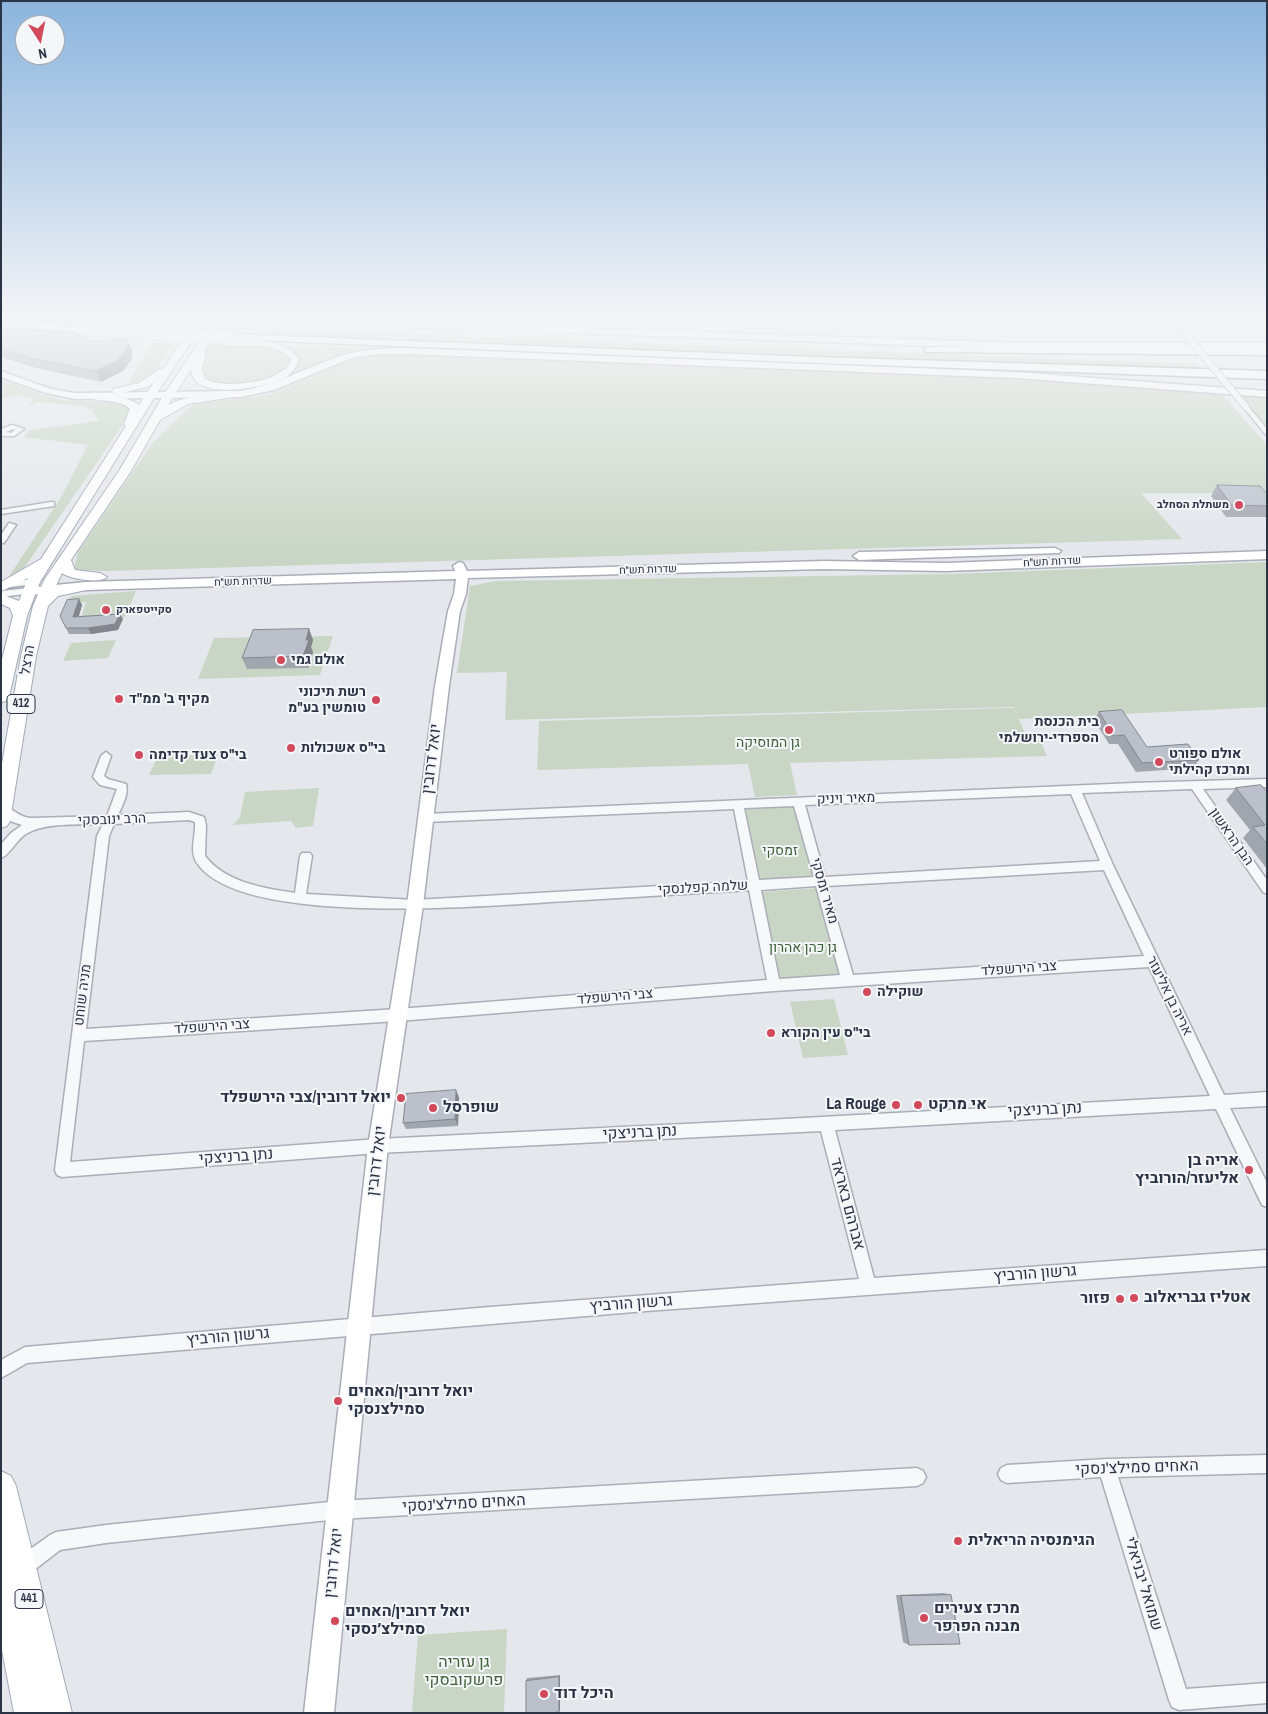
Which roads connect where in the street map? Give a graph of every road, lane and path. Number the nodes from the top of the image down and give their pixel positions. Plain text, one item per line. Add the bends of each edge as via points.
1 (97, 397) edge
2 (150, 397) edge
3 (168, 397) edge
4 (211, 397) edge
5 (1238, 397) edge
6 (150, 428) junction
7 (1267, 434) edge
8 (126, 436) junction
9 (51, 504) dead end
10 (1, 512) edge
11 (7, 530) edge
12 (1, 541) edge
13 (1267, 545) edge
14 (1267, 555) edge
15 (46, 559) junction
16 (65, 561) junction
17 (458, 572) junction
18 (502, 574) junction
19 (419, 576) junction
20 (100, 577) junction
21 (40, 585) junction
22 (86, 586) junction
23 (2, 591) edge
24 (455, 598) junction
25 (40, 607) junction
26 (20, 616) junction
27 (1, 697) edge
28 (106, 756) dead end
29 (1267, 783) edge
30 (1195, 786) junction
31 (1075, 790) junction
32 (798, 801) junction
33 (738, 804) junction
34 (2, 815) edge
35 (189, 816) joint
36 (425, 818) junction
37 (108, 821) junction
38 (36, 823) junction
39 (1, 854) edge
40 (306, 856) dead end
41 (1107, 865) junction
42 (822, 881) junction
43 (755, 885) junction
44 (1267, 889) edge
45 (300, 899) junction
46 (414, 905) junction
47 (1152, 961) junction
48 (848, 980) junction
49 (774, 985) junction
50 (398, 1015) junction
51 (78, 1035) junction
52 (1267, 1098) edge
53 (1219, 1100) junction
54 (826, 1123) junction
55 (378, 1146) junction
56 (62, 1170) joint
57 (1267, 1200) edge
58 (1267, 1258) edge
59 (868, 1285) junction
60 (358, 1325) junction
61 (1, 1370) edge
62 (1267, 1464) edge
63 (1107, 1468) junction
64 (1007, 1474) dead end
65 (917, 1477) dead end
66 (1, 1486) edge
67 (339, 1510) junction
68 (12, 1564) edge
69 (1267, 1692) edge
70 (31, 1713) edge
71 (55, 1713) edge
72 (319, 1713) edge

1 - 8 main road via 124,401 135,407
2 - 8 main road, 412
3 - 6 main road, 412
4 - 6 main road via 175,405
5 - 7 street, bridge
6 - 16 main road, 412
8 - 15 main road, 412
9 - 10 street
11 - 12 street
13 - 17 main road, שדרות תש"ח
14 - 18 main road, שדרות תש"ח via 946,568 824,565
15 - 21 main road, 412
15 - 23 main road
16 - 20 main road via 69,573
16 - 21 main road, 412
17 - 18 main road, שדרות תש"ח
17 - 19 main road, שדרות תש"ח
17 - 20 main road, שדרות תש"ח
17 - 24 main road, יואל דרובין
18 - 24 main road via 465,584
19 - 22 main road, שדרות תש"ח
19 - 24 main road via 444,581
20 - 21 main road, שדרות תש"ח
21 - 22 main road, שדרות תש"ח
21 - 23 street
21 - 25 main road, הרצל / 412
21 - 26 main road, הרצל / 412
22 - 25 main road via 54,593
23 - 26 main road via 17,606
24 - 36 main road, יואל דרובין
25 - 34 main road, הרצל / 412 via 30,644
26 - 27 main road, הרצל / 412
28 - 37 street, מניה שוחט via 98,777 122,787 123,793
29 - 30 street, מאיר ויניק
30 - 31 street, מאיר ויניק
30 - 44 street, הבן הראשון
31 - 32 street, מאיר ויניק
31 - 41 street, אריה בן אליעזר
32 - 33 street, מאיר ויניק
32 - 42 street, מאיר זמסקי
33 - 36 street, מאיר ויניק
33 - 43 street
34 - 38 street, הרב ינובסקי
35 - 37 street, הרב ינובסקי
35 - 45 street, שלמה קפלנסקי via 200,820 200,858 220,878 260,892
36 - 46 main road, יואל דרובין
37 - 38 street, הרב ינובסקי
37 - 51 street, מניה שוחט via 103,836
38 - 39 street, הרב ינובסקי via 18,831
40 - 45 street
41 - 42 street, שלמה קפלנסקי
41 - 47 street, אריה בן אליעזר
42 - 43 street, שלמה קפלנסקי
42 - 48 street, מאיר זמסקי
43 - 46 street, שלמה קפלנסקי
43 - 49 street
45 - 46 street, שלמה קפלנסקי
46 - 50 main road, יואל דרובין
47 - 48 street, צבי הירשפלד
47 - 53 street, אריה בן אליעזר
48 - 49 street, צבי הירשפלד
49 - 50 street, צבי הירשפלד
50 - 51 street, צבי הירשפלד
50 - 55 main road, יואל דרובין
51 - 56 street, מניה שוחט
52 - 53 street, נתן ברניצקי
53 - 54 street, נתן ברניצקי
53 - 57 street, אריה בן אליעזר
54 - 55 street, נתן ברניצקי
54 - 59 street, אברהם באראד
55 - 56 street, נתן ברניצקי
55 - 60 main road, יואל דרובין
58 - 59 street, גרשון הורביץ
59 - 60 street, גרשון הורביץ
60 - 61 street, גרשון הורביץ via 25,1355
60 - 67 main road, יואל דרובין
62 - 63 street, האחים סמילצ'נסקי
63 - 64 street, האחים סמילצ'נסקי
63 - 69 street, שמואל יבניאלי via 1179,1700
65 - 67 street, האחים סמילצ'נסקי
66 - 68 main road, 441
67 - 68 street, האחים סמילצ'נסקי via 56,1541
67 - 72 main road, יואל דרובין
68 - 70 main road, 441
68 - 71 main road, 441

